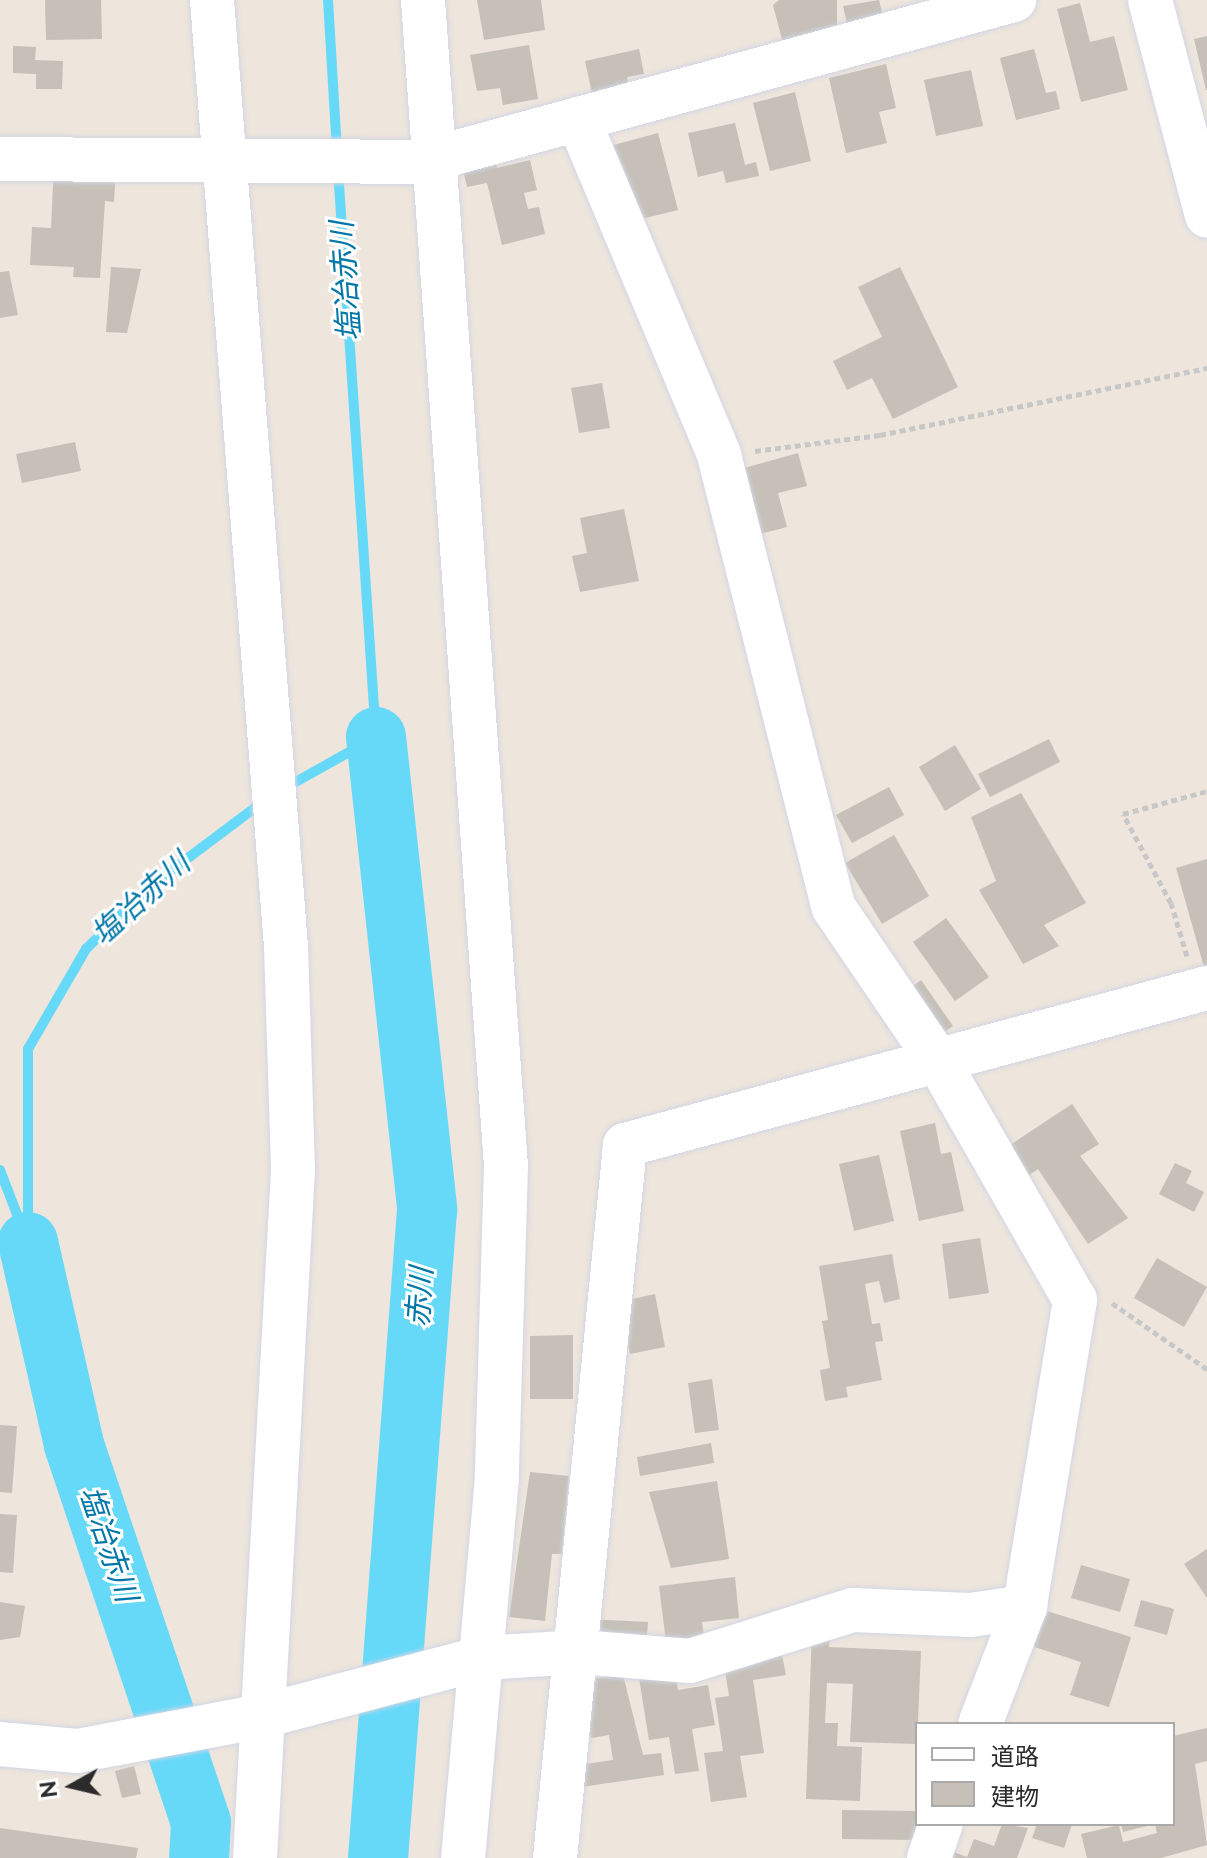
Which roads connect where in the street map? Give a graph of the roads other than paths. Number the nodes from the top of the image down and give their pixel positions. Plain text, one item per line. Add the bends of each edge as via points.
1 (212, 0) edge
2 (423, 0) edge
3 (1014, 0) edge
4 (1150, 0) edge
5 (578, 119) junction
6 (434, 158) junction
7 (0, 159) edge
8 (223, 161) junction
9 (1207, 216) edge
10 (1202, 990) edge
11 (938, 1061) junction
12 (1025, 1607) junction
13 (580, 1652) junction
14 (467, 1662) junction
15 (277, 1712) junction
16 (981, 1722) edge
17 (0, 1744) edge
18 (940, 1826) edge
19 (255, 1858) edge
20 (463, 1858) edge
21 (555, 1858) edge
22 (929, 1858) edge

1 - 8 street
2 - 6 street
3 - 5 street
4 - 9 street
5 - 6 street
5 - 11 street via 719,455 834,908
6 - 8 street
6 - 14 street via 506,1166 497,1478
7 - 8 street
8 - 15 street via 286,946 293,1170
10 - 11 street
11 - 12 street via 1075,1300
11 - 13 street via 625,1145
12 - 13 street via 970,1615 853,1610 690,1661
12 - 16 street
13 - 14 street
13 - 21 street
14 - 15 street
14 - 20 street
15 - 17 street via 77,1751
15 - 19 street
18 - 22 street

